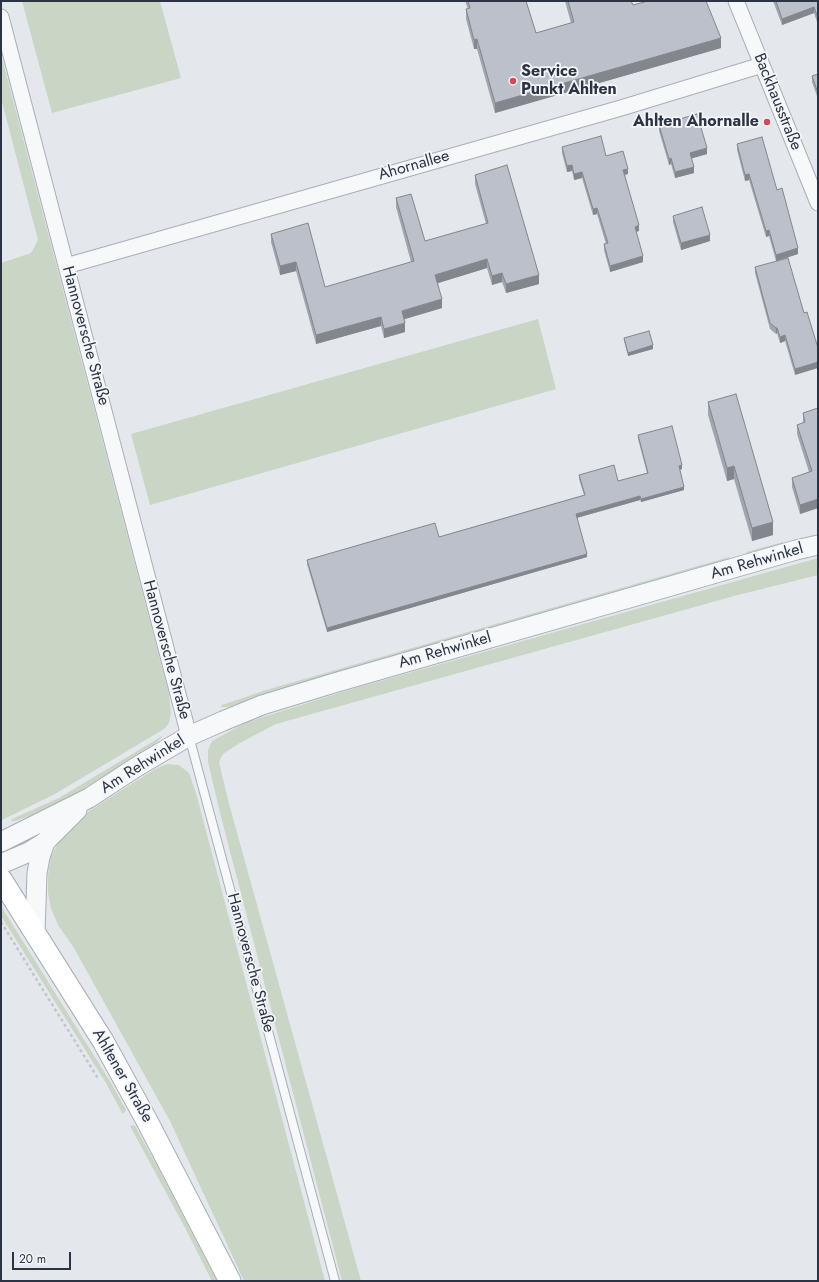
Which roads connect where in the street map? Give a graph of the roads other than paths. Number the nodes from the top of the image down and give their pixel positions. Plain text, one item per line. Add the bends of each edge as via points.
1 (736, 1) edge
2 (1, 17) edge
3 (762, 65) junction
4 (818, 203) edge
5 (66, 266) junction
6 (818, 546) edge
7 (189, 736) junction
8 (90, 798) junction
9 (1, 842) edge
10 (45, 842) junction
11 (1, 864) edge
12 (1, 879) edge
13 (35, 932) junction
14 (230, 1281) edge
15 (334, 1281) edge

1 - 3 street, Backhausstraße
2 - 5 street, Hannoversche Straße
3 - 4 street, Backhausstraße
3 - 5 street, Ahornallee via 621,108
5 - 7 street, Hannoversche Straße
6 - 7 street, Am Rehwinkel via 796,550 334,683 262,705
7 - 8 street, Am Rehwinkel
7 - 15 lane, Hannoversche Straße
8 - 9 street, Am Rehwinkel
8 - 10 street, Am Rehwinkel
10 - 11 street, Am Rehwinkel
10 - 13 street via 37,872
12 - 13 main road, Ahltener Straße
13 - 14 main road, Ahltener Straße via 103,1041

